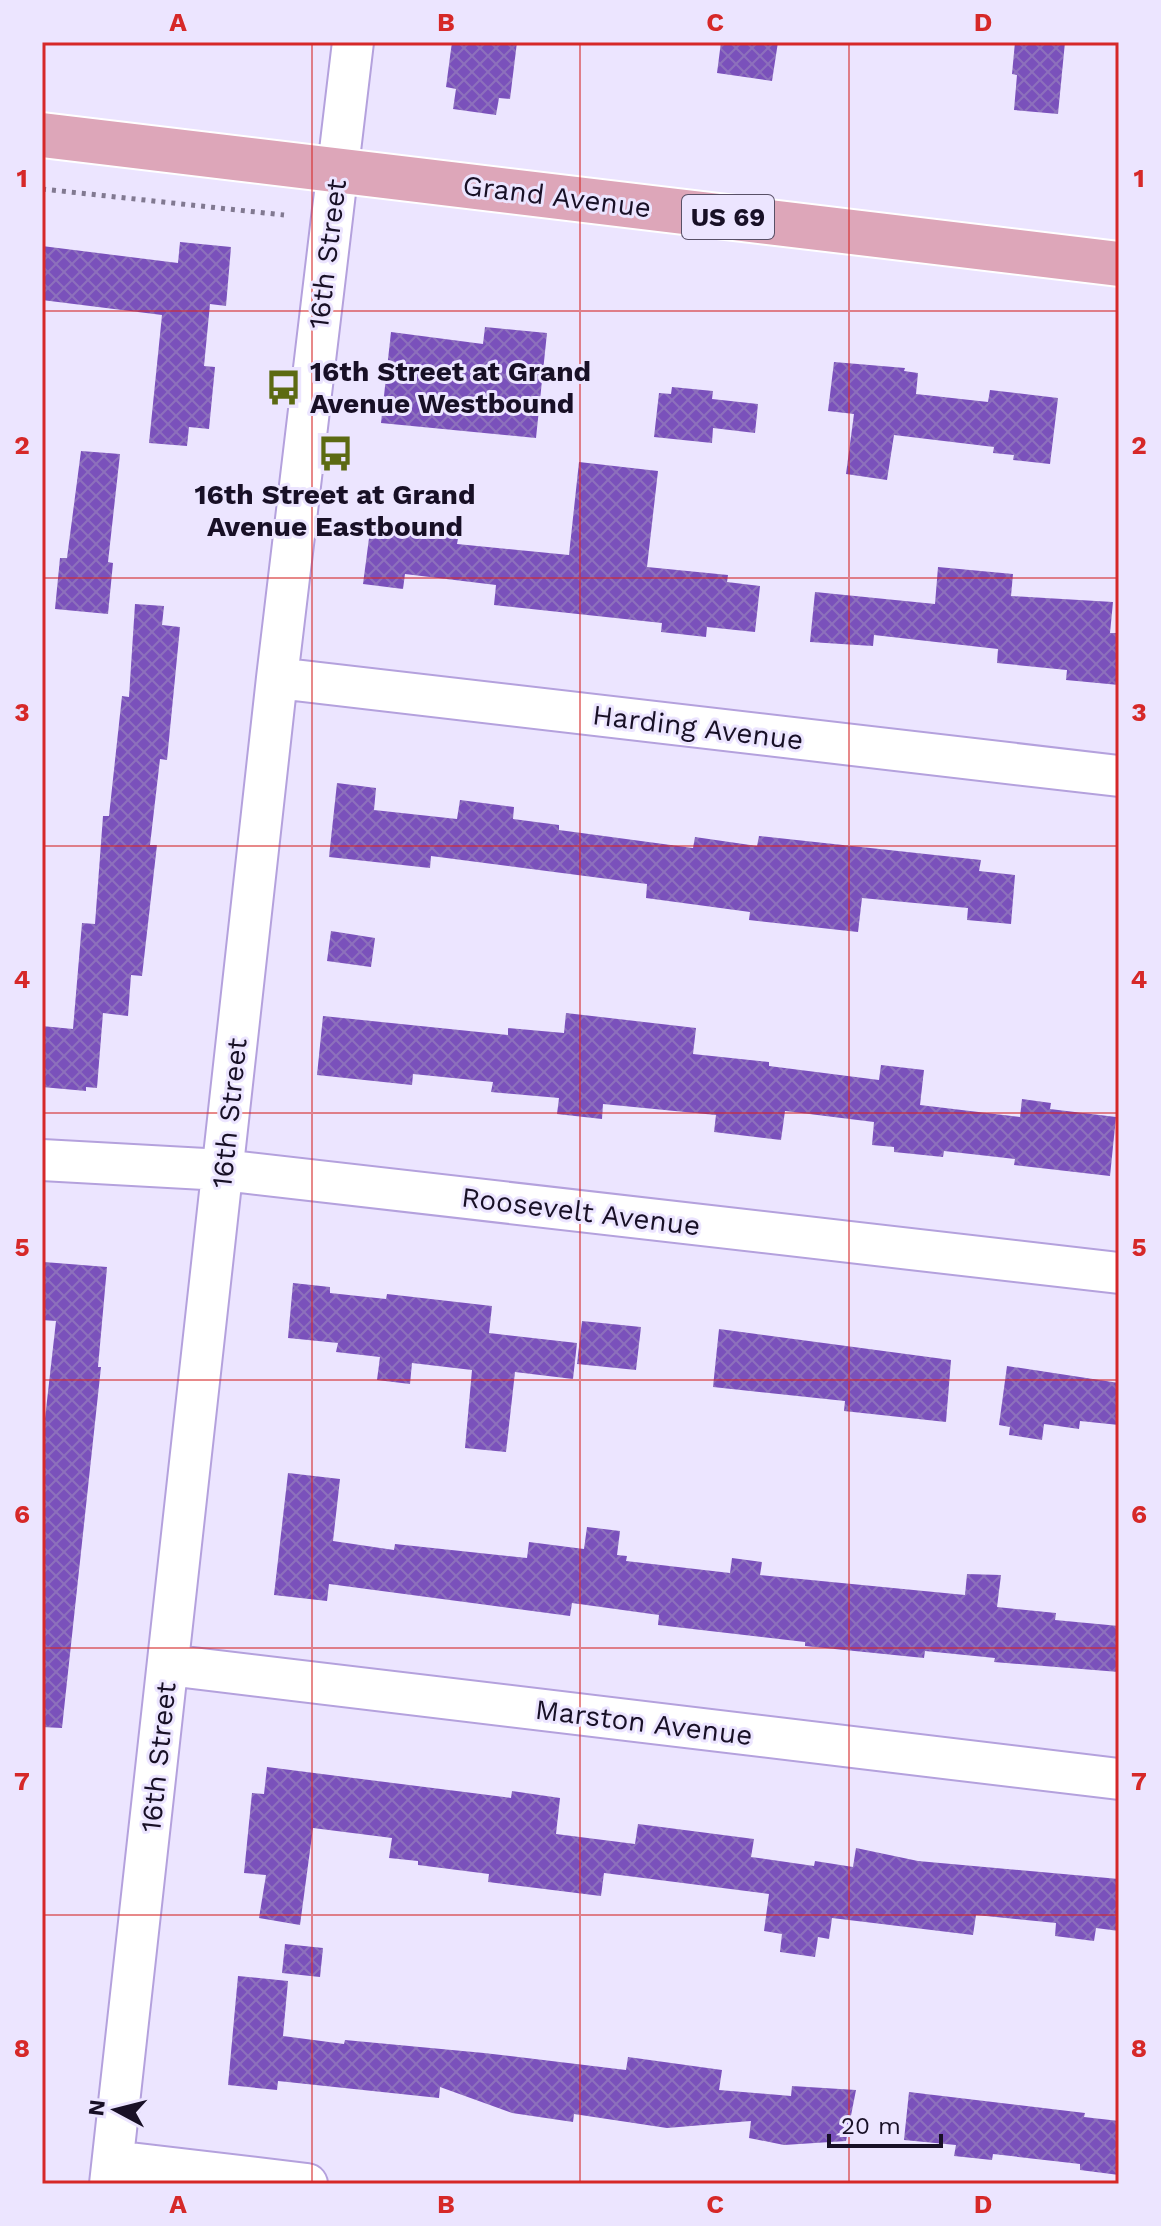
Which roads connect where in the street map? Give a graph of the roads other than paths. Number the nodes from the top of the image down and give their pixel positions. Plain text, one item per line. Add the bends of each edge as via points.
1 (353, 42) edge
2 (42, 135) edge
3 (337, 170) junction
4 (1119, 264) edge
5 (277, 678) junction
6 (1119, 776) edge
7 (42, 1160) edge
8 (223, 1170) junction
9 (1119, 1273) edge
10 (168, 1665) junction
11 (1119, 1779) edge
12 (112, 2172) edge
13 (307, 2184) edge

1 - 3 street, 16th Street
2 - 3 main road, Grand Avenue / US 69
3 - 4 main road, Grand Avenue / US 69
3 - 5 street, 16th Street
5 - 6 street, Harding Avenue
5 - 8 street, 16th Street
7 - 8 street, Roosevelt Avenue
8 - 9 street, Roosevelt Avenue
8 - 10 street, 16th Street
10 - 11 street, Marston Avenue
10 - 12 street, 16th Street
12 - 13 street

